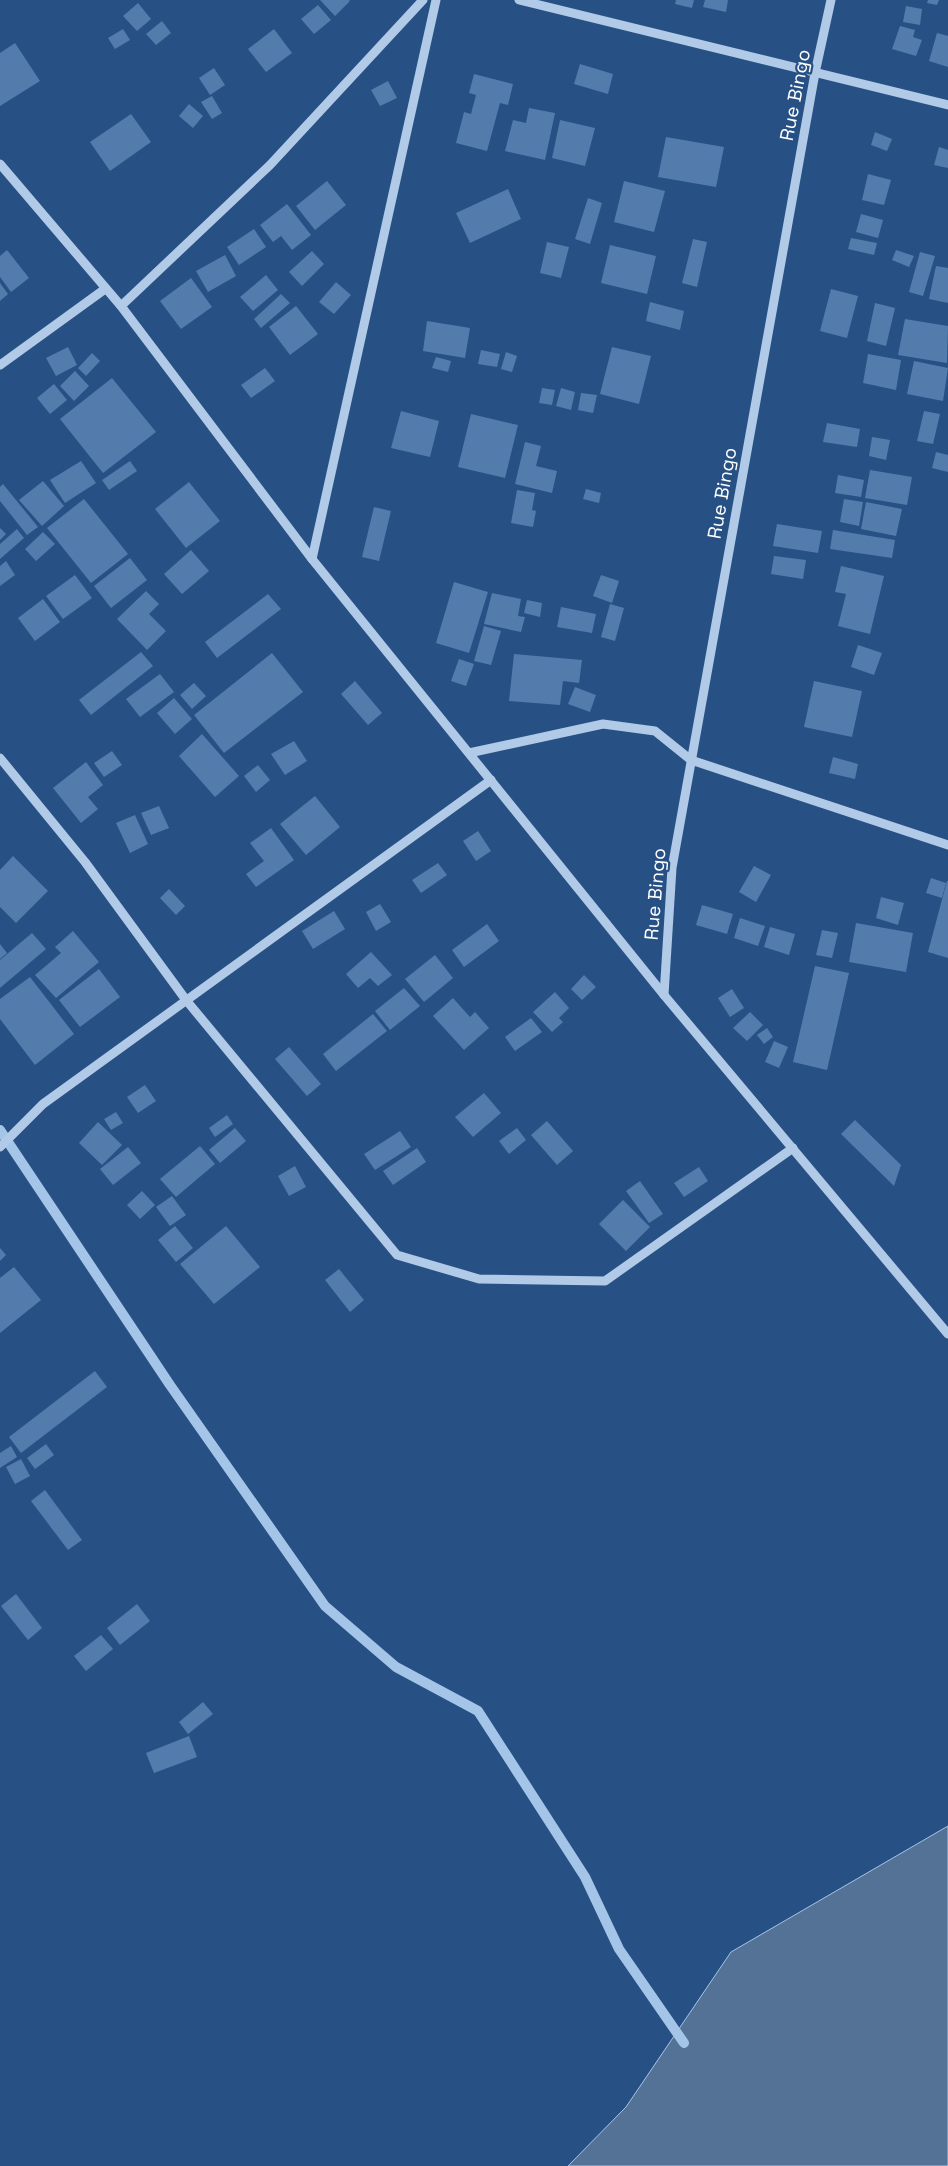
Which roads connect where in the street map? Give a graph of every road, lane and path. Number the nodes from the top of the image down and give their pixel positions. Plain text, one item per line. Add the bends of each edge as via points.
1 (423, 0) edge
2 (436, 0) edge
3 (518, 0) edge
4 (832, 0) edge
5 (815, 73) junction
6 (948, 105) edge
7 (0, 164) edge
8 (105, 288) junction
9 (121, 306) junction
10 (0, 365) edge
11 (312, 559) junction
12 (469, 753) junction
13 (0, 758) edge
14 (691, 760) junction
15 (491, 780) junction
16 (948, 845) edge
17 (664, 995) junction
18 (186, 1000) junction
19 (0, 1147) edge
20 (793, 1148) junction
21 (948, 1334) edge

1 - 9 street via 270,166
2 - 11 street
3 - 5 street
4 - 5 street, Rue Bingo
5 - 6 street
5 - 14 street, Rue Bingo
7 - 8 street
8 - 9 street
8 - 10 street
9 - 11 street
11 - 12 street
12 - 14 street via 603,724 655,731
12 - 15 street
13 - 18 street via 85,862
14 - 16 street
14 - 17 street, Rue Bingo via 672,868
15 - 17 street
15 - 18 street
17 - 20 street
18 - 19 street via 42,1104
18 - 20 street via 398,1255 479,1279 604,1281
20 - 21 street

